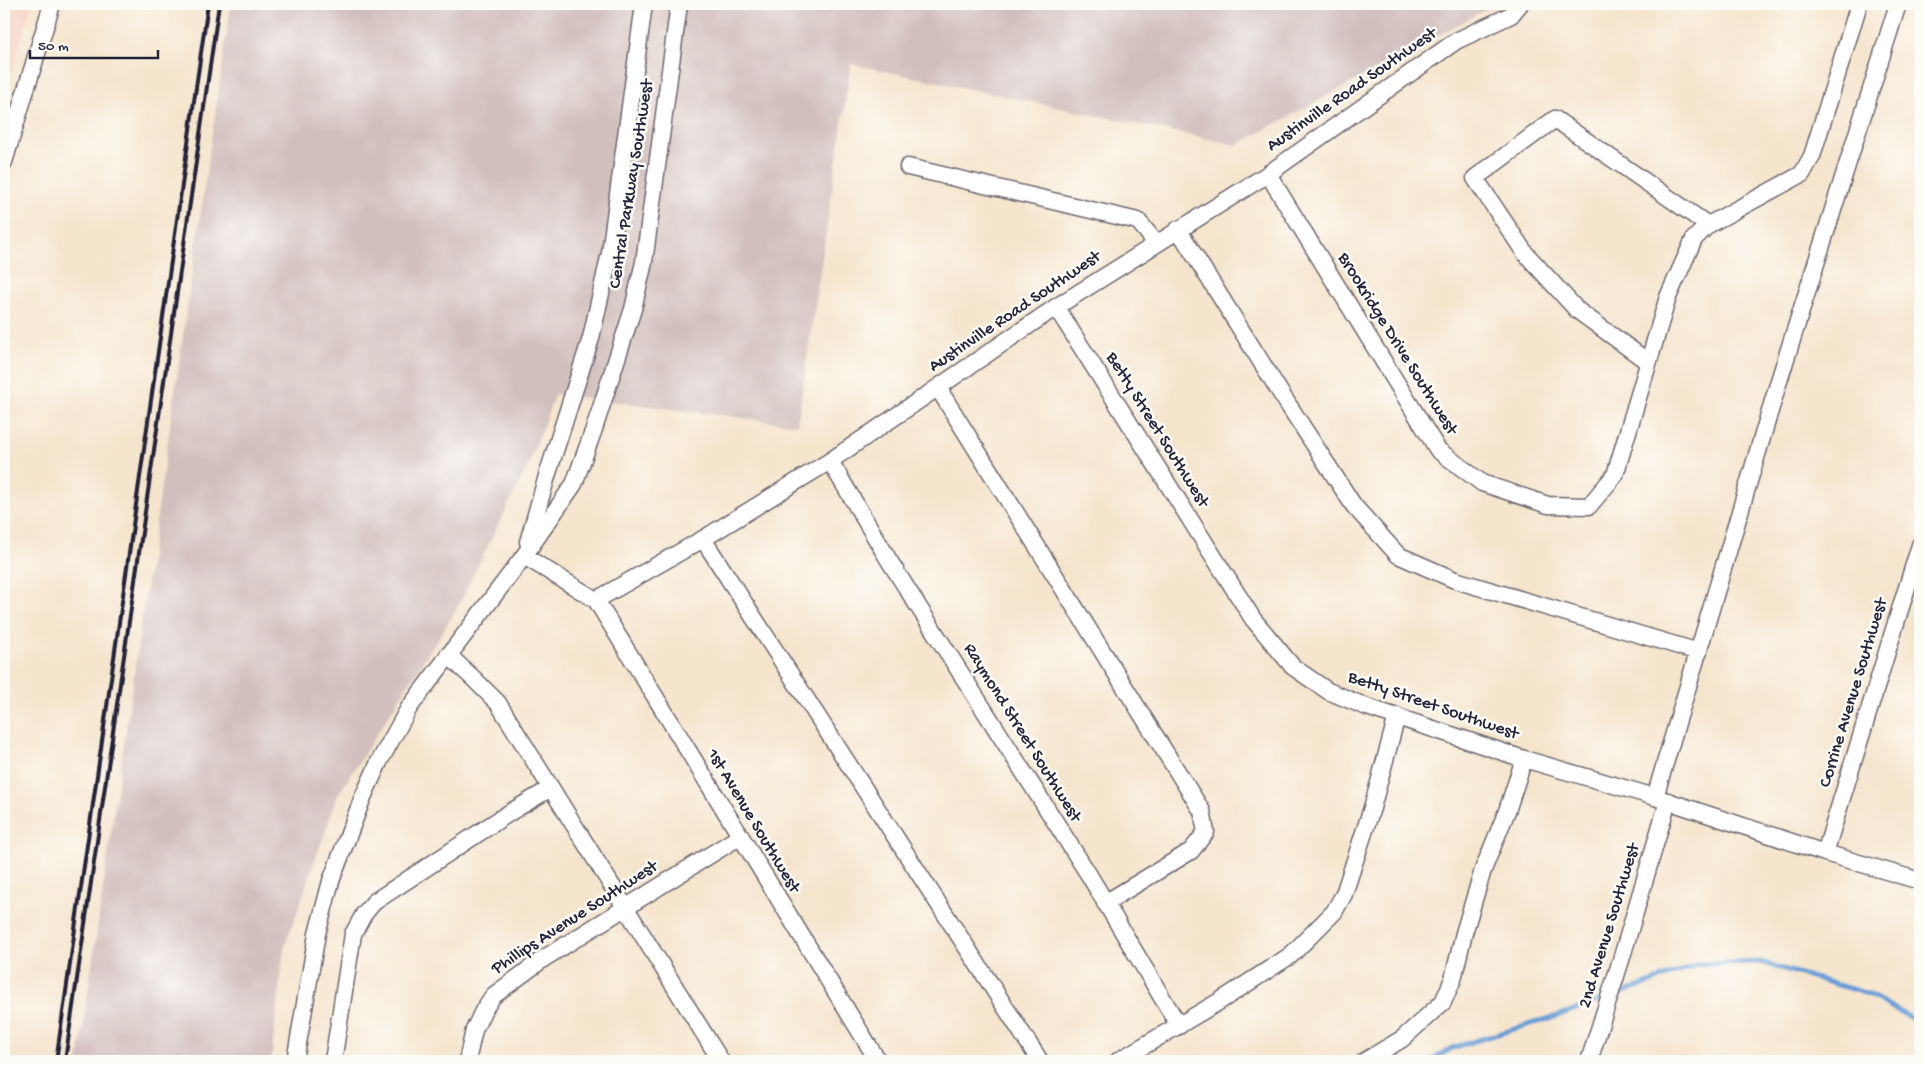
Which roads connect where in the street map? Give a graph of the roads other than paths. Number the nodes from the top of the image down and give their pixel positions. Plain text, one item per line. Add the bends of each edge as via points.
1 (52, 4) edge
2 (644, 4) edge
3 (679, 4) edge
4 (1520, 4) edge
5 (1859, 4) edge
6 (1898, 4) edge
7 (4, 161) edge
8 (908, 167) dead end
9 (1268, 174) junction
10 (1708, 225) junction
11 (1178, 229) junction
12 (1156, 243) junction
13 (1056, 307) junction
14 (1648, 362) junction
15 (938, 388) junction
16 (830, 462) junction
17 (703, 539) junction
18 (1920, 545) edge
19 (524, 556) junction
20 (596, 600) junction
21 (1699, 652) junction
22 (448, 655) junction
23 (1397, 716) junction
24 (1524, 758) junction
25 (551, 788) junction
26 (1661, 799) junction
27 (739, 837) junction
28 (1825, 853) junction
29 (1920, 881) edge
30 (1106, 903) junction
31 (624, 907) junction
32 (1179, 1026) junction
33 (295, 1061) edge
34 (332, 1061) edge
35 (467, 1061) edge
36 (721, 1061) edge
37 (878, 1061) edge
38 (1040, 1061) edge
39 (1118, 1061) edge
40 (1365, 1061) edge
41 (1588, 1061) edge

1 - 7 street
2 - 19 street, Central Parkway Southwest via 610,253 588,346
3 - 19 street, Central Parkway Southwest via 644,262 633,309 574,484
4 - 9 street, Austinville Road Southwest via 1511,15 1456,41
5 - 10 street, Brookridge Drive Southwest via 1812,156 1802,174
6 - 21 street, 2nd Avenue Southwest via 1778,384
8 - 12 street via 1138,220
9 - 11 street, Austinville Road Southwest
9 - 14 street, Brookridge Drive Southwest via 1438,450 1482,483 1548,505 1589,506 1615,475
10 - 14 street, Brookridge Drive Southwest via 1694,239 1668,297
10 - 14 street via 1555,119 1475,178 1525,253 1577,310
11 - 12 street, Austinville Road Southwest
11 - 21 street via 1354,506 1398,555 1455,580
12 - 13 street, Austinville Road Southwest
13 - 15 street, Austinville Road Southwest
13 - 23 street, Betty Street Southwest via 1254,619 1293,667 1328,691
15 - 16 street, Austinville Road Southwest
15 - 30 street via 1202,811 1206,832 1191,852
16 - 17 street, Austinville Road Southwest
16 - 30 street, Raymond Street Southwest
17 - 20 street, Austinville Road Southwest
17 - 38 street
18 - 28 street, Corrine Avenue Southwest
19 - 20 street
19 - 22 street, Central Parkway Southwest
20 - 27 street, 1st Avenue Southwest
21 - 26 street, 2nd Avenue Southwest
22 - 25 street via 498,704
22 - 33 street, Central Parkway Southwest via 409,708 379,762 331,881 316,934
23 - 24 street, Betty Street Southwest
23 - 32 street via 1372,808 1344,894 1334,912 1290,956
24 - 26 street, Betty Street Southwest
24 - 40 street via 1484,870 1453,979 1443,1002 1402,1039
25 - 31 street
25 - 34 street via 374,902 364,914 353,934
26 - 28 street, Betty Street Southwest
26 - 41 street, 2nd Avenue Southwest via 1622,960
27 - 31 street, Phillips Avenue Southwest
27 - 37 street, 1st Avenue Southwest
28 - 29 street, Betty Street Southwest
30 - 32 street, Raymond Street Southwest
31 - 35 street, Phillips Avenue Southwest via 543,959 493,996 474,1030
31 - 36 street
32 - 39 street

